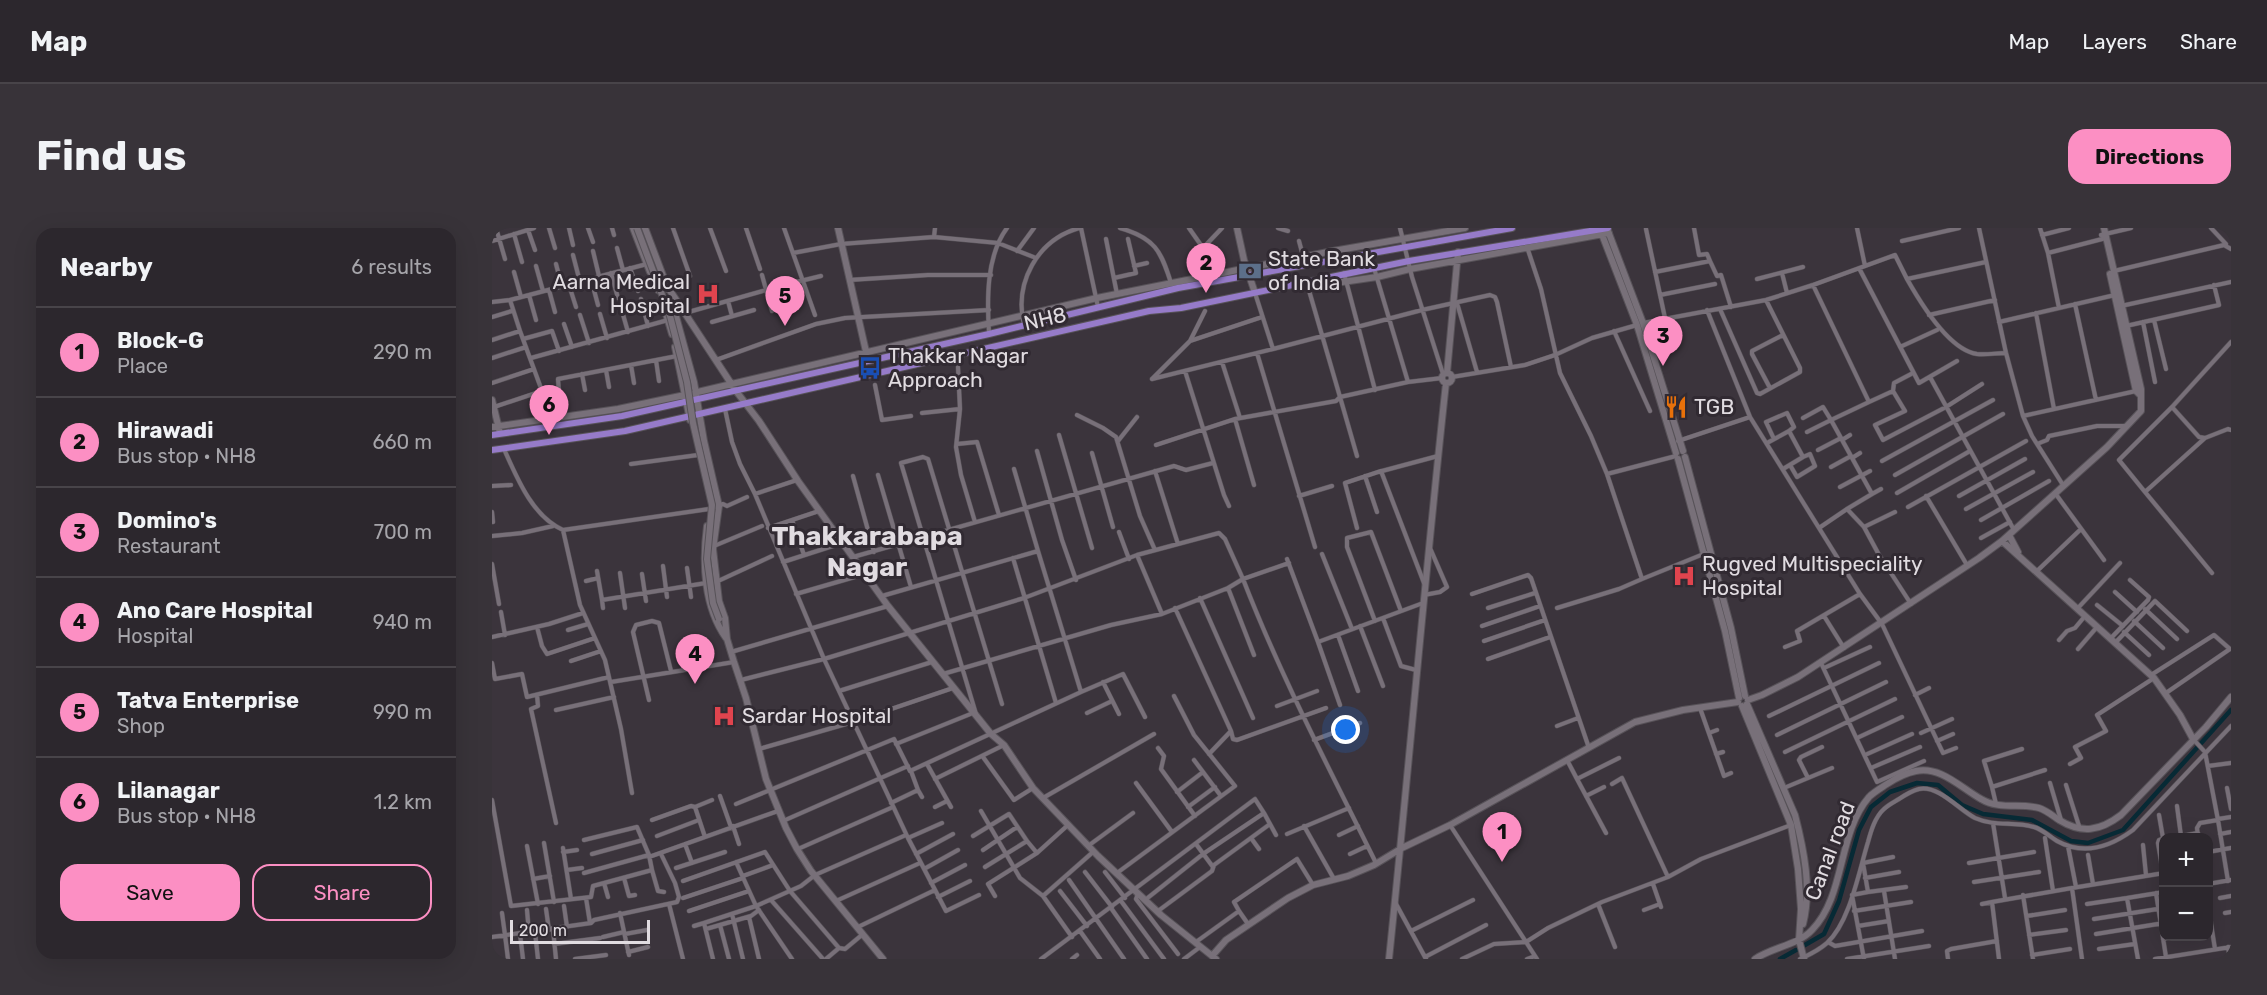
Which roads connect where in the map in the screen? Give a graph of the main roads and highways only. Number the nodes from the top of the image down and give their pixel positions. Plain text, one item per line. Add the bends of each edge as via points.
1 (1512, 228) edge
2 (1605, 230) edge
3 (492, 435) edge
4 (492, 450) edge

1 - 3 main road, NH8 via 1172,286 1024,326 867,357 622,416
2 - 4 main road, NH8 via 1344,273 1308,284 1149,312 625,431

